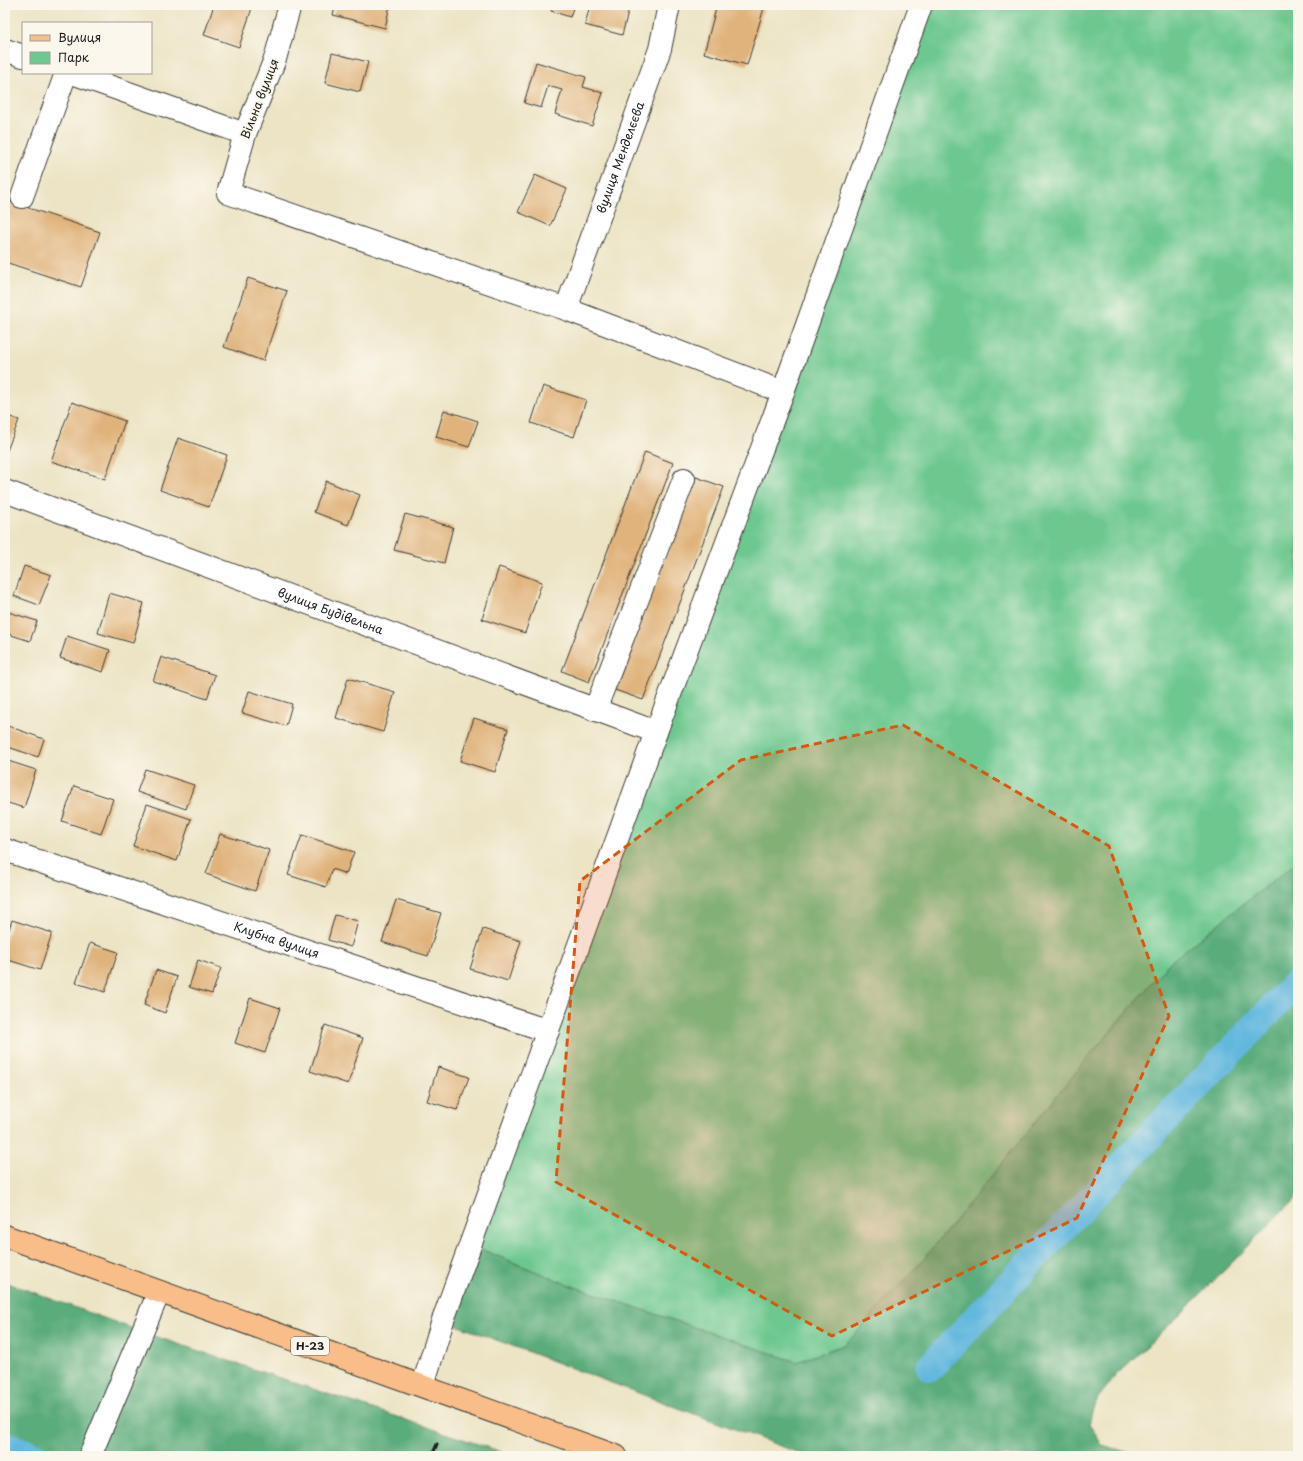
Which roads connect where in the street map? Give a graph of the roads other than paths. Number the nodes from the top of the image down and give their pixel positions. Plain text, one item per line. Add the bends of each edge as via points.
1 (290, 5) edge
2 (669, 5) edge
3 (922, 5) edge
4 (5, 50) edge
5 (22, 56) edge
6 (66, 74) edge
7 (75, 74) edge
8 (245, 134) junction
9 (22, 197) dead end
10 (566, 309) junction
11 (783, 392) junction
12 (684, 479) dead end
13 (5, 492) edge
14 (595, 710) junction
15 (656, 732) junction
16 (5, 850) edge
17 (548, 1031) junction
18 (5, 1236) edge
19 (158, 1292) junction
20 (423, 1386) junction
21 (90, 1456) edge
22 (616, 1456) edge

1 - 8 street, Вільна вулиця via 275,60
2 - 10 street, вулиця Менделєєва via 660,49
3 - 11 street
4 - 5 street
6 - 9 street
7 - 8 street
8 - 10 street, Вільна вулиця via 228,193
10 - 11 street
11 - 15 street
12 - 14 street
13 - 14 street, вулиця Будівельна
14 - 15 street, вулиця Будівельна
15 - 17 street
16 - 17 street, Клубна вулиця
17 - 20 street via 443,1320
18 - 19 main road, Н-23
19 - 20 main road, Н-23
19 - 21 street
20 - 22 main road, Н-23

